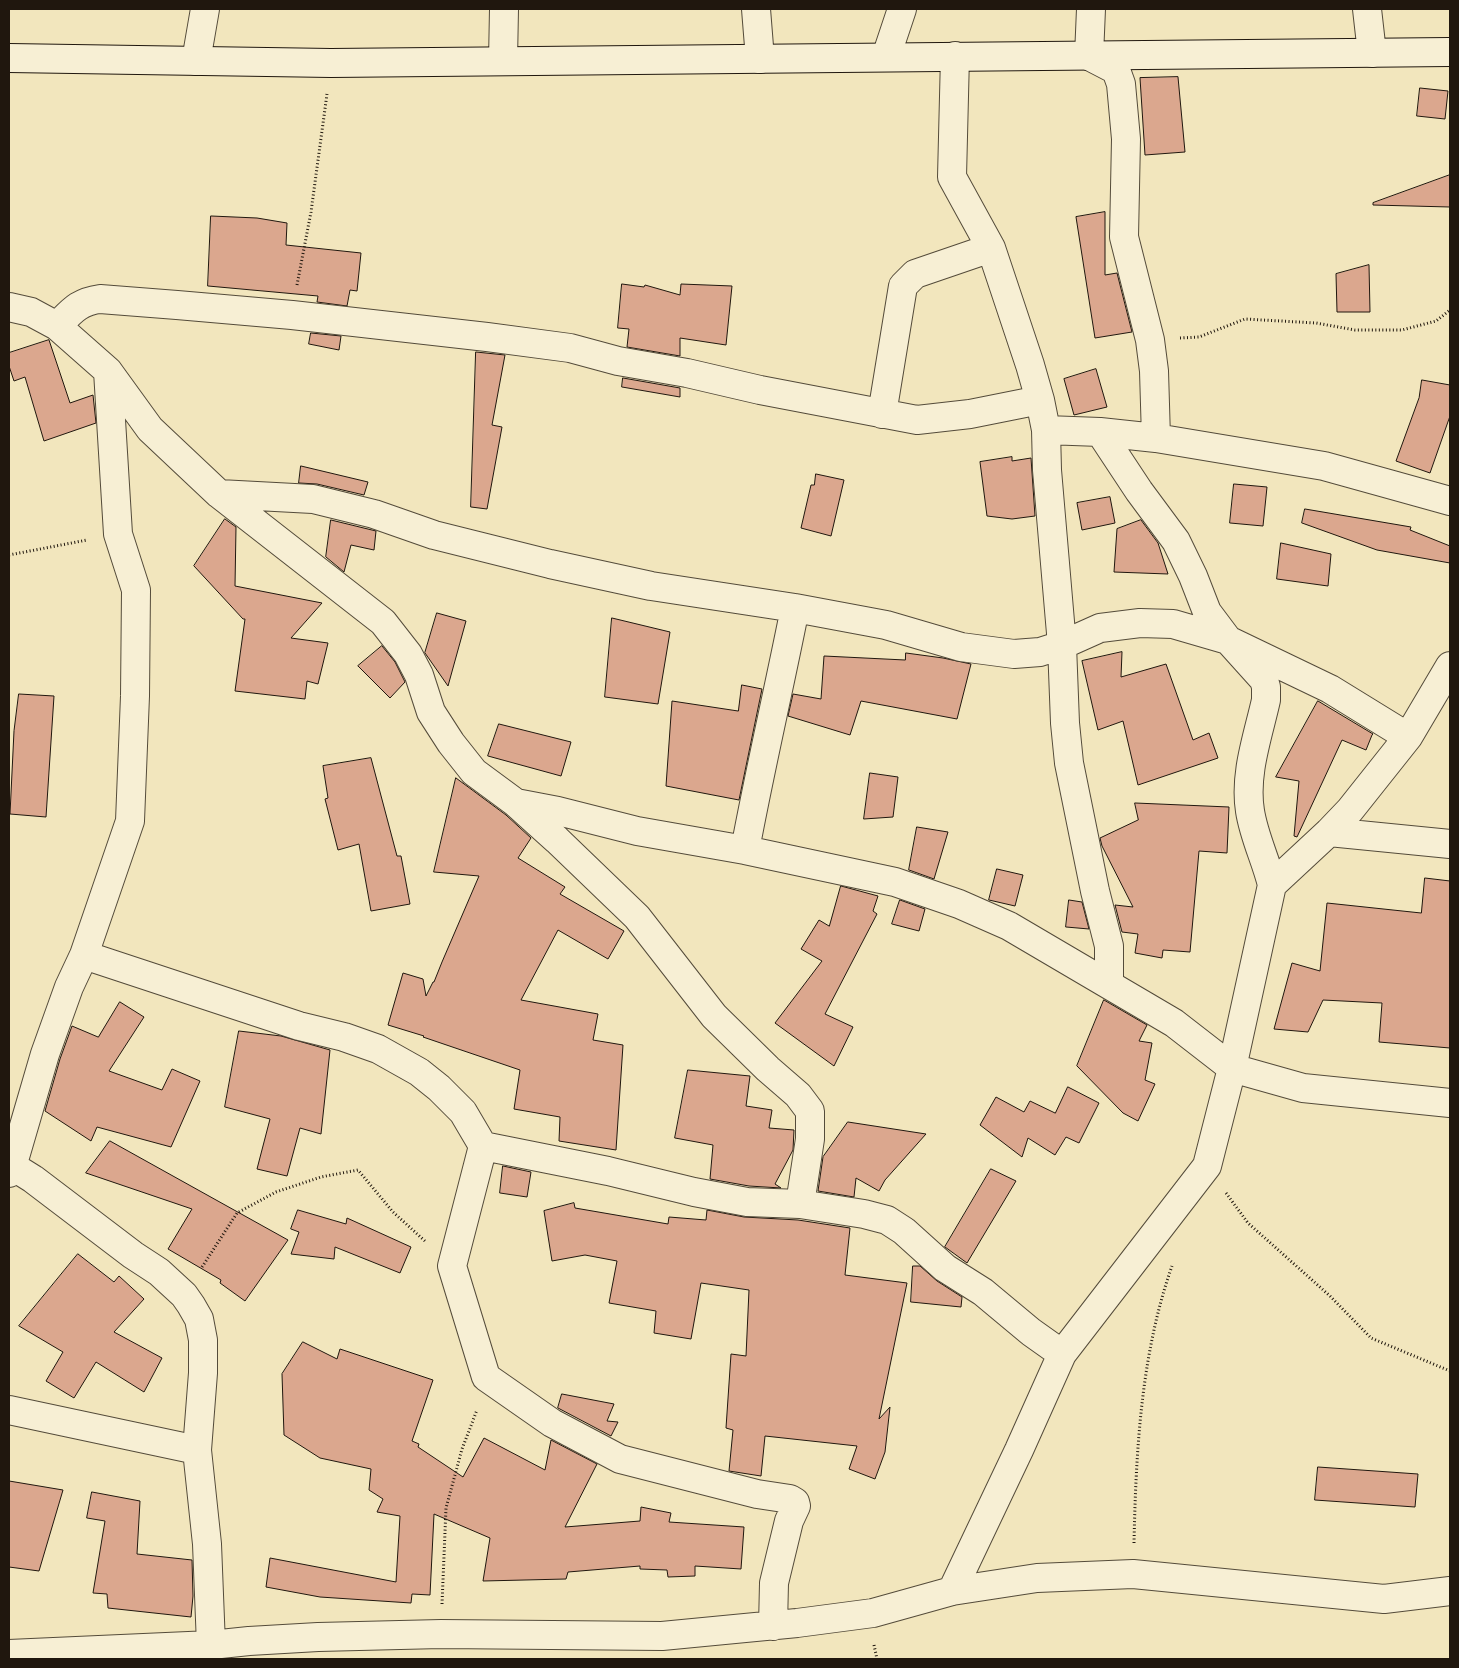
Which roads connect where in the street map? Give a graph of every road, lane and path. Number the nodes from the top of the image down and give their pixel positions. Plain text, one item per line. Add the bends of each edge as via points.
1 (205, 9) edge
2 (504, 9) edge
3 (756, 9) edge
4 (902, 9) edge
5 (1091, 9) edge
6 (1367, 9) edge
7 (1450, 52) edge
8 (1372, 53) junction
9 (886, 56) junction
10 (955, 56) junction
11 (1090, 56) junction
12 (9, 58) edge
13 (760, 59) junction
14 (196, 61) junction
15 (503, 61) junction
16 (331, 63) junction
17 (991, 248) junction
18 (9, 307) edge
19 (1450, 310) edge
20 (292, 315) junction
21 (57, 326) junction
22 (1150, 340) junction
23 (108, 371) junction
24 (1040, 400) junction
25 (882, 414) junction
26 (1046, 430) junction
27 (1100, 432) junction
28 (1156, 438) junction
29 (219, 494) junction
30 (1450, 501) edge
31 (118, 534) junction
32 (9, 555) edge
33 (795, 608) junction
34 (1228, 640) junction
35 (1062, 645) junction
36 (1450, 666) edge
37 (1408, 737) junction
38 (516, 803) junction
39 (1329, 832) junction
40 (1450, 844) edge
41 (745, 850) junction
42 (1272, 886) junction
43 (84, 955) junction
44 (1108, 984) junction
45 (1232, 1068) junction
46 (1450, 1103) edge
47 (483, 1146) junction
48 (1207, 1166) junction
49 (10, 1168) edge
50 (800, 1204) junction
51 (1173, 1263) dead end
52 (452, 1266) junction
53 (184, 1295) junction
54 (1062, 1354) junction
55 (1450, 1371) edge
56 (486, 1377) junction
57 (9, 1410) edge
58 (197, 1450) junction
59 (1133, 1574) junction
60 (952, 1591) junction
61 (1450, 1591) edge
62 (773, 1626) junction
63 (441, 1634) junction
64 (210, 1652) edge
65 (9, 1654) edge

1 - 14 street
2 - 15 street
3 - 13 street
4 - 9 street
5 - 11 street
6 - 8 street
7 - 8 street
8 - 11 street
9 - 10 street
9 - 13 street
10 - 11 street
10 - 17 street via 952,177
11 - 22 street via 1116,70 1121,84 1126,139 1124,237
12 - 14 street
13 - 15 street
14 - 16 street
15 - 16 street
16 - 20 path via 315,186
17 - 24 street
17 - 25 street via 915,274 903,286
18 - 21 street via 31,312
19 - 22 path via 1436,321 1402,330 1354,330 1316,323 1245,319 1199,337
20 - 21 street via 100,299 76,306
20 - 25 street via 570,348 618,361
21 - 23 street
22 - 28 street
23 - 29 street via 150,429
23 - 31 street
24 - 25 street via 970,414 917,420
24 - 26 street
26 - 27 street
26 - 35 street
27 - 28 street
27 - 34 street via 1176,541 1207,612
28 - 30 street via 1324,466
29 - 33 street via 313,498 374,514 434,535 550,564 651,586
29 - 38 street via 383,622 408,654 431,712 451,743 474,772
31 - 32 path
31 - 43 street via 136,590 130,821
33 - 35 street via 886,626 970,648 1014,654 1040,652
33 - 41 street
34 - 35 street via 1173,624 1140,623 1100,628
34 - 37 street via 1330,689
34 - 42 street via 1264,680 1266,687 1248,780 1252,818
35 - 44 street via 1069,763 1109,946
36 - 37 street
37 - 39 street
38 - 41 street via 637,831
38 - 50 street via 637,917 714,1016 798,1095 810,1111 810,1139
39 - 40 street
39 - 42 street
41 - 44 street via 894,882 959,904 1009,926
42 - 45 street
43 - 47 street via 378,1049 419,1072 439,1088 463,1112
43 - 49 street via 45,1054
44 - 45 street via 1174,1023
45 - 46 street via 1303,1088
45 - 48 street
47 - 50 street via 747,1202
47 - 52 street
48 - 54 street
48 - 55 path via 1248,1223 1330,1296 1371,1338
49 - 53 street via 34,1179 160,1272
50 - 54 street via 887,1220 904,1231 944,1268 983,1292
51 - 59 path via 1160,1299 1145,1382 1136,1476
52 - 53 path via 393,1212 358,1170 321,1176 276,1192 237,1213
52 - 56 street
53 - 58 street via 199,1319 203,1340
54 - 60 street
56 - 62 street via 552,1423 620,1459 795,1502 774,1583
56 - 63 path via 446,1508
57 - 58 street
58 - 64 street via 207,1544
59 - 60 street via 1036,1578
59 - 61 street via 1384,1599
60 - 62 street via 873,1613
62 - 63 street via 662,1636
63 - 64 street via 249,1641
64 - 65 street

